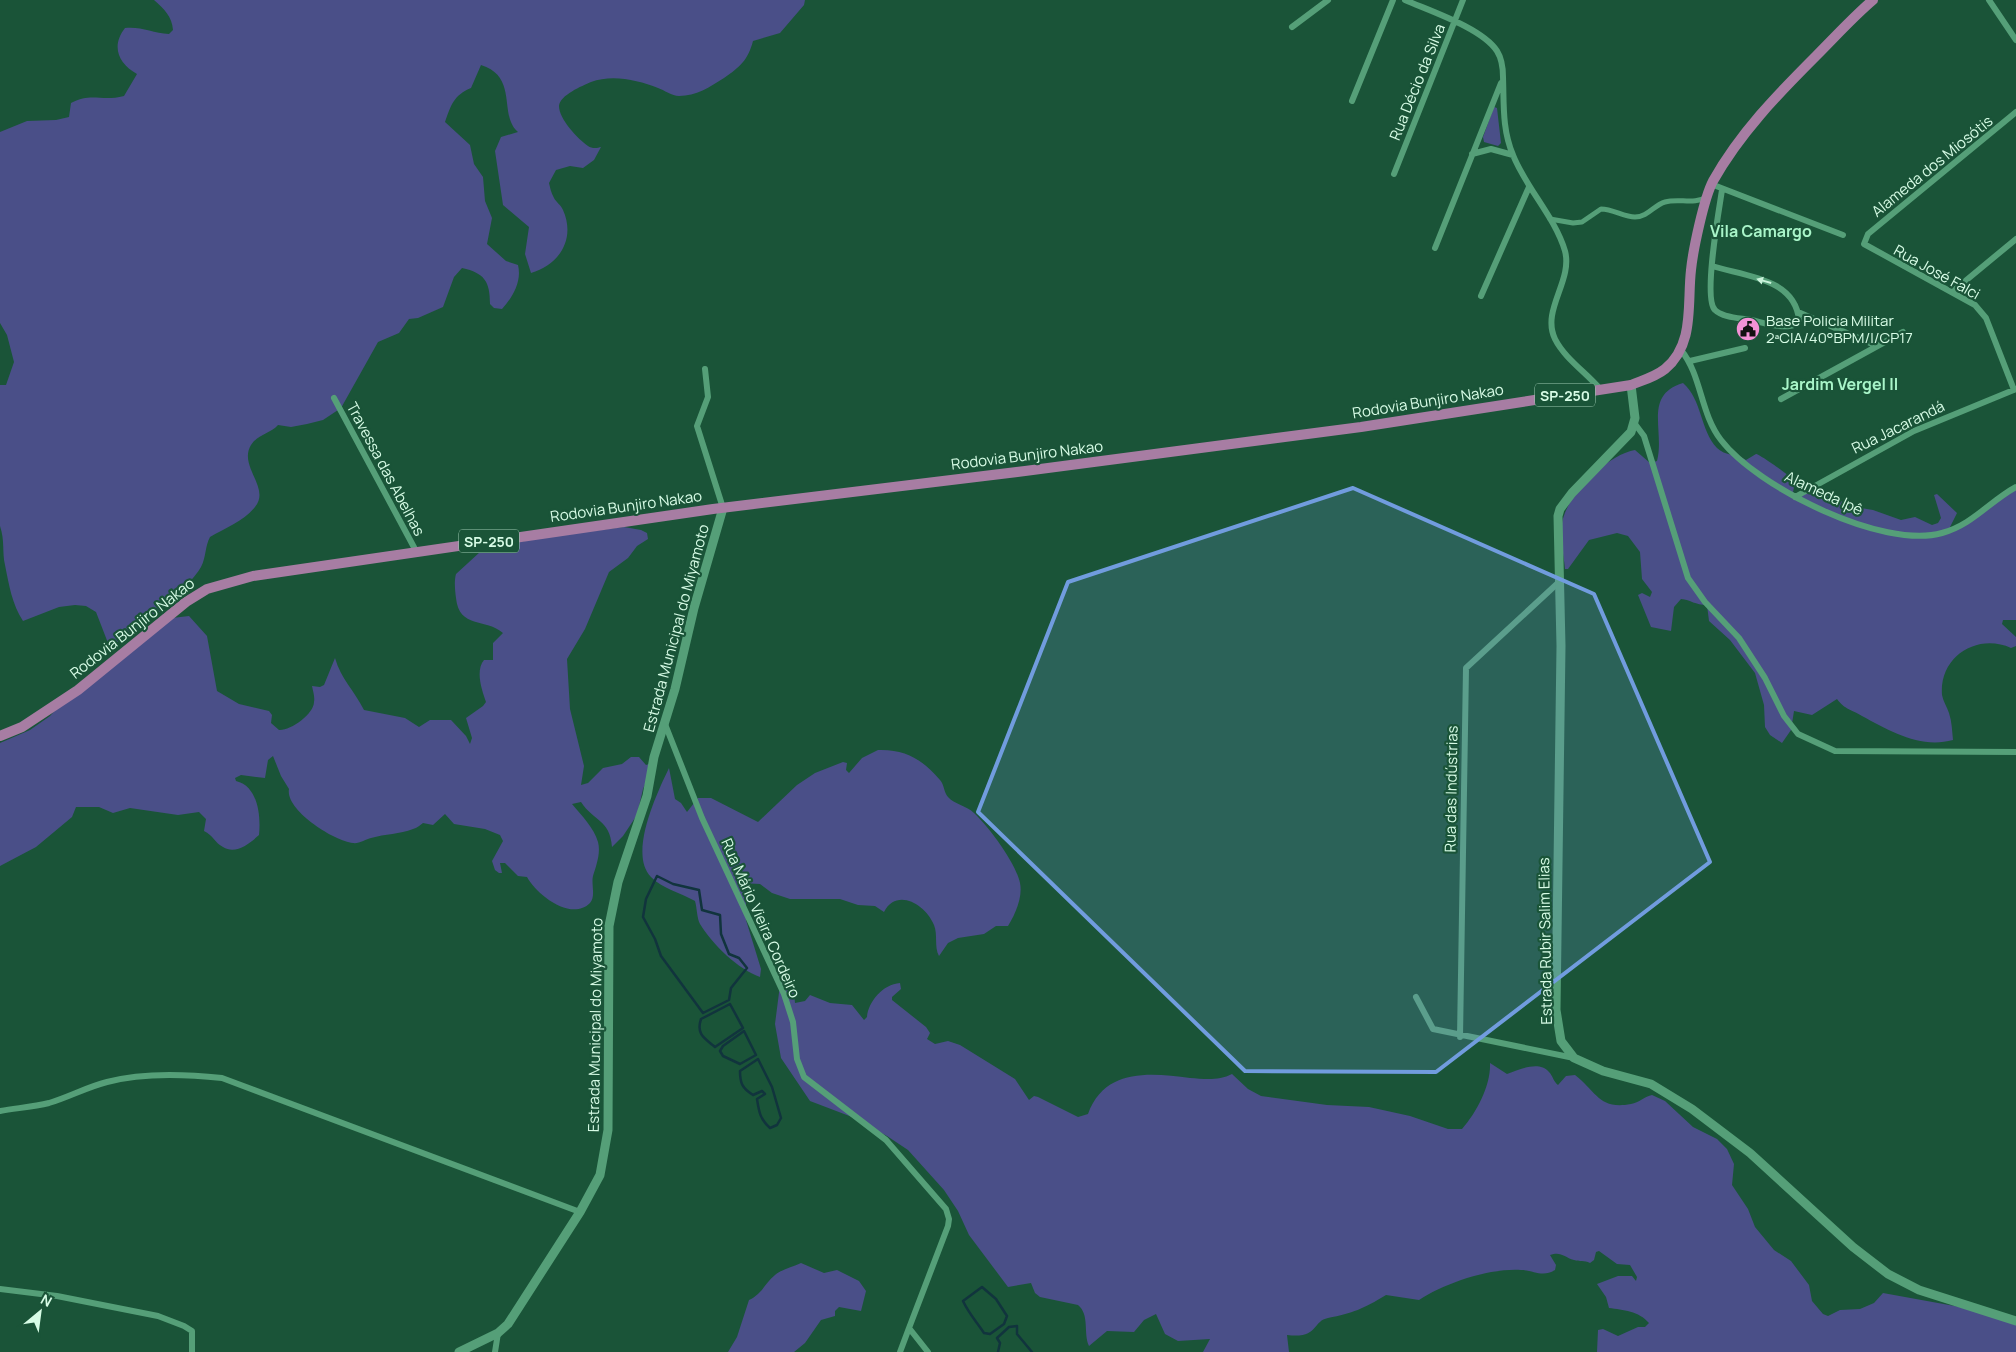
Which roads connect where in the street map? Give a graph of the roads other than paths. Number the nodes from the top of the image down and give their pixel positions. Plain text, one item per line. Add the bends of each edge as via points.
1 (1328, 0) edge
2 (1393, 0) edge
3 (1405, 0) edge
4 (1463, 0) edge
5 (1873, 0) edge
6 (1989, 0) edge
7 (1454, 22) junction
8 (1292, 27) dead end
9 (2016, 40) edge
10 (1503, 77) junction
11 (1352, 101) dead end
12 (2016, 112) edge
13 (1472, 154) junction
14 (1513, 155) junction
15 (1394, 174) dead end
16 (1712, 184) junction
17 (1529, 187) junction
18 (1722, 190) junction
19 (1708, 196) junction
20 (1549, 219) junction
21 (1843, 235) dead end
22 (1864, 239) joint
23 (2016, 239) edge
24 (1435, 248) dead end
25 (1712, 266) junction
26 (1952, 292) junction
27 (1481, 296) dead end
28 (1798, 312) junction
29 (1903, 332) dead end
30 (1877, 346) junction
31 (1745, 348) dead end
32 (1681, 350) junction
33 (1690, 361) junction
34 (705, 369) dead end
35 (1631, 385) junction
36 (1601, 390) junction
37 (2015, 390) edge
38 (334, 398) dead end
39 (1782, 399) dead end
40 (1635, 424) junction
41 (2016, 488) edge
42 (1795, 496) junction
43 (723, 508) junction
44 (416, 551) junction
45 (1559, 582) junction
46 (664, 723) junction
47 (1, 735) edge
48 (2016, 752) edge
49 (1416, 997) dead end
50 (1460, 1036) junction
51 (1574, 1058) junction
52 (0, 1111) edge
53 (580, 1212) junction
54 (0, 1289) edge
55 (2016, 1321) edge
56 (909, 1328) junction
57 (498, 1334) junction
58 (192, 1352) edge
59 (459, 1352) edge
60 (495, 1352) edge
61 (900, 1352) edge
62 (928, 1352) edge

1 - 8 street
2 - 11 street
3 - 7 street
4 - 7 street, Rua Décio da Silva
5 - 16 main road, Rodovia Bunjiro Nakao / SP-250 via 1756,117
6 - 9 street
7 - 10 street via 1490,43 1502,64
7 - 15 street, Rua Décio da Silva
10 - 13 street
10 - 14 street via 1502,111
12 - 22 street, Alameda dos Miosótis
13 - 14 street via 1491,149
13 - 24 street
14 - 17 street
16 - 18 street
16 - 19 main road, Rodovia Bunjiro Nakao / SP-250
17 - 20 street
17 - 27 street
18 - 21 street
18 - 25 street
19 - 20 street via 1697,202 1667,201 1637,217 1601,209 1582,222
19 - 32 main road, Rodovia Bunjiro Nakao / SP-250 via 1691,269 1686,337
20 - 36 street via 1565,251 1566,262 1550,322 1552,332 1564,352
22 - 26 street, Rua José Falci via 1868,248
23 - 26 street
28 -> 25 street via 1783,289
25 - 28 street via 1711,302 1717,312 1792,326 1799,320
26 - 37 street, Rua José Falci via 1975,306 1986,318
28 - 30 street
29 - 30 street
30 - 39 street
31 - 33 street
32 - 33 street, Alameda Ipê
32 - 35 main road, Rodovia Bunjiro Nakao / SP-250 via 1657,376
33 - 42 street, Alameda Ipê via 1711,423 1721,440 1753,468
34 - 43 street via 708,397 697,426
35 - 36 main road, Rodovia Bunjiro Nakao / SP-250
35 - 40 street
36 - 43 main road, Rodovia Bunjiro Nakao / SP-250 via 1360,427
37 - 42 street, Rua Jacarandá via 1914,431
38 - 44 street, Travessa das Abelhas
40 - 45 street, Estrada Rubir Salim Elias via 1560,509
40 - 48 street via 1644,436 1688,578 1705,602 1739,638 1765,678 1784,716 1798,734 1835,751
41 - 42 street, Alameda Ipê via 1962,526 1941,534 1922,536 1878,530
43 - 44 main road, Rodovia Bunjiro Nakao / SP-250
43 - 46 street, Estrada Municipal do Miyamoto
44 - 47 main road, Rodovia Bunjiro Nakao / SP-250 via 284,570 207,589 186,602 78,690 22,727
45 - 50 street, Rua das Indústrias via 1466,668
45 - 51 street, Estrada Rubir Salim Elias via 1556,1010 1562,1041
46 - 53 street, Estrada Municipal do Miyamoto via 647,796 612,903 609,926 608,1130 600,1175
46 - 56 street, Rua Mário Vieira Cordeiro via 702,818 784,994 797,1059 804,1077 886,1140 946,1209 948,1226
49 - 50 street via 1433,1029
50 - 51 street
51 - 55 street via 1650,1084 1692,1109 1750,1152 1853,1247 1888,1274 1919,1290
52 - 53 street via 37,1106 92,1086 130,1078 180,1074 222,1078
53 - 57 street, Estrada Municipal do Miyamoto via 516,1313
54 - 58 street via 57,1296 172,1320 192,1331
56 - 61 street, Rua Mário Vieira Cordeiro
56 - 62 street
57 - 59 street, Estrada Municipal do Miyamoto
57 - 60 street

